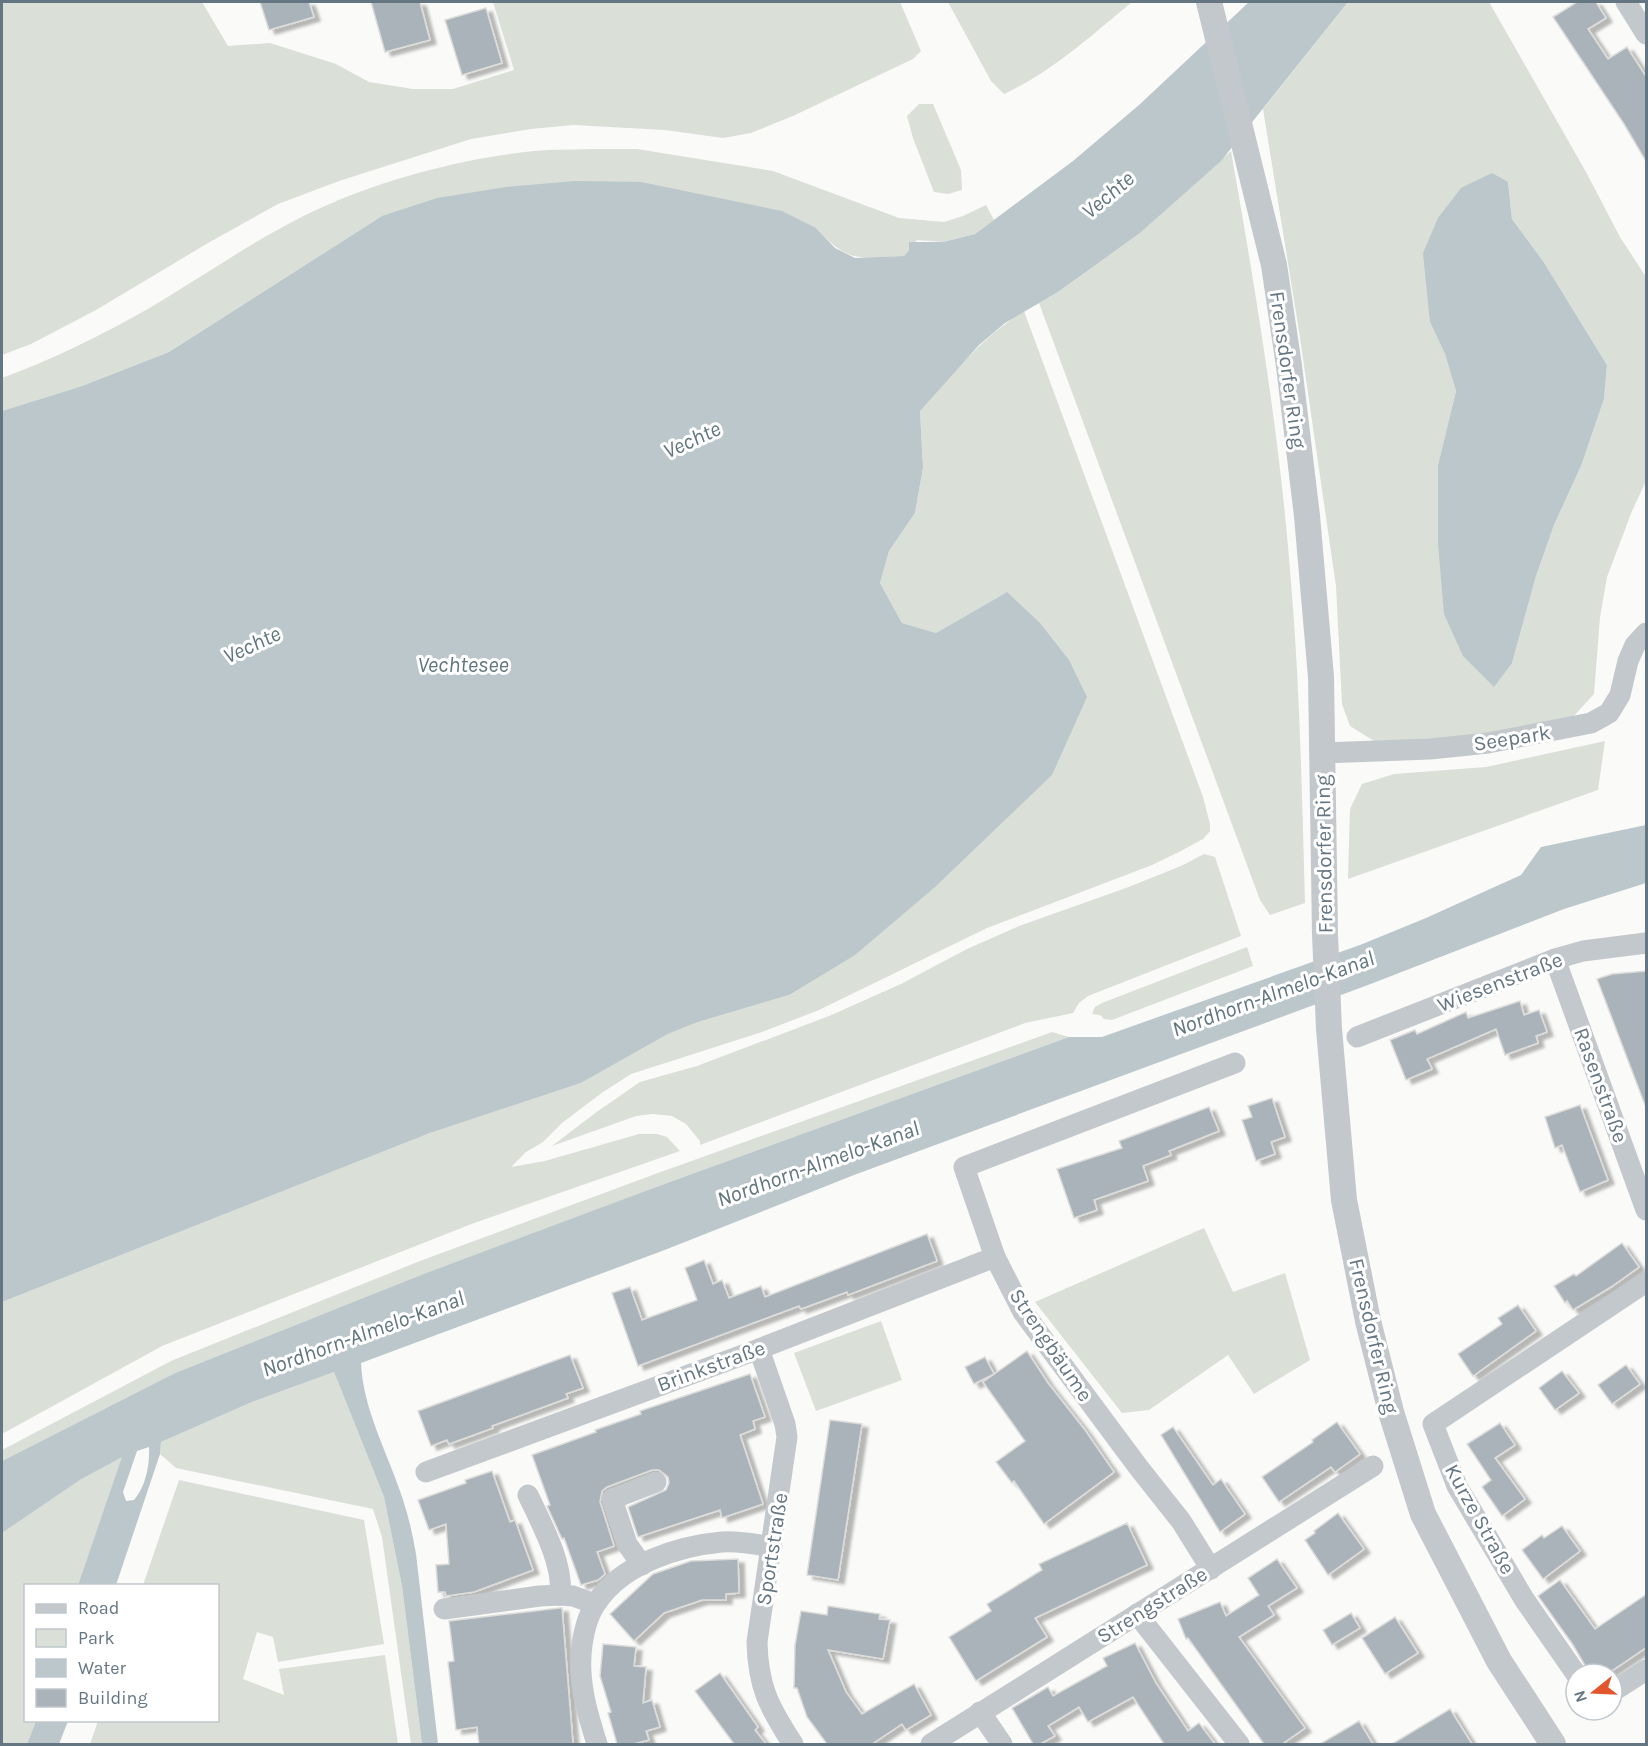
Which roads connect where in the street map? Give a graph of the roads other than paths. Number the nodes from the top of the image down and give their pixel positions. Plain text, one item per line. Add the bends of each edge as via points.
1 (1209, 2) edge
2 (1626, 2) edge
3 (1647, 34) edge
4 (1647, 633) edge
5 (1323, 753) junction
6 (1647, 943) edge
7 (1555, 959) junction
8 (1357, 1036) dead end
9 (1235, 1063) dead end
10 (1647, 1210) edge
11 (995, 1257) junction
12 (1647, 1282) edge
13 (759, 1349) junction
14 (1373, 1466) dead end
15 (426, 1472) dead end
16 (657, 1482) dead end
17 (528, 1495) dead end
18 (772, 1547) junction
19 (642, 1565) junction
20 (1211, 1569) junction
21 (560, 1595) junction
22 (595, 1604) junction
23 (444, 1609) dead end
24 (1137, 1614) junction
25 (1568, 1662) edge
26 (1647, 1670) edge
27 (1624, 1684) edge
28 (980, 1712) junction
29 (597, 1744) edge
30 (793, 1744) edge
31 (931, 1744) edge
32 (1002, 1744) edge
33 (1239, 1744) edge
34 (1553, 1744) edge

1 - 5 street, Frensdorfer Ring via 1274,265 1307,516 1321,677
2 - 3 street
4 - 5 street, Seepark via 1635,645 1620,695 1609,713 1591,723 1488,744
5 - 34 street, Frensdorfer Ring via 1329,1029 1344,1200 1368,1321 1423,1515 1499,1661
6 - 7 street, Wiesenstraße via 1583,951
7 - 8 street, Wiesenstraße
7 - 10 street, Rasenstraße
9 - 11 street, Strengbäume via 964,1167
11 - 13 street, Brinkstraße
11 - 20 street, Strengbäume via 1023,1312 1181,1521
12 - 25 street, Kurze Straße via 1433,1424 1456,1486 1524,1599
13 - 15 street, Brinkstraße
13 - 18 street, Sportstraße via 788,1437
14 - 20 street, Strengstraße
16 - 19 street via 612,1499 627,1544
17 - 21 street via 558,1570
18 - 19 street via 722,1542
18 - 30 street, Sportstraße via 757,1642 758,1659 771,1710
19 - 22 street via 614,1584
20 - 24 street, Strengstraße
21 - 22 street
21 - 23 street
22 - 29 street via 582,1646 581,1667 582,1690
24 - 28 street, Strengstraße
24 - 33 street
26 - 27 street
28 - 31 street, Strengstraße
28 - 32 street

